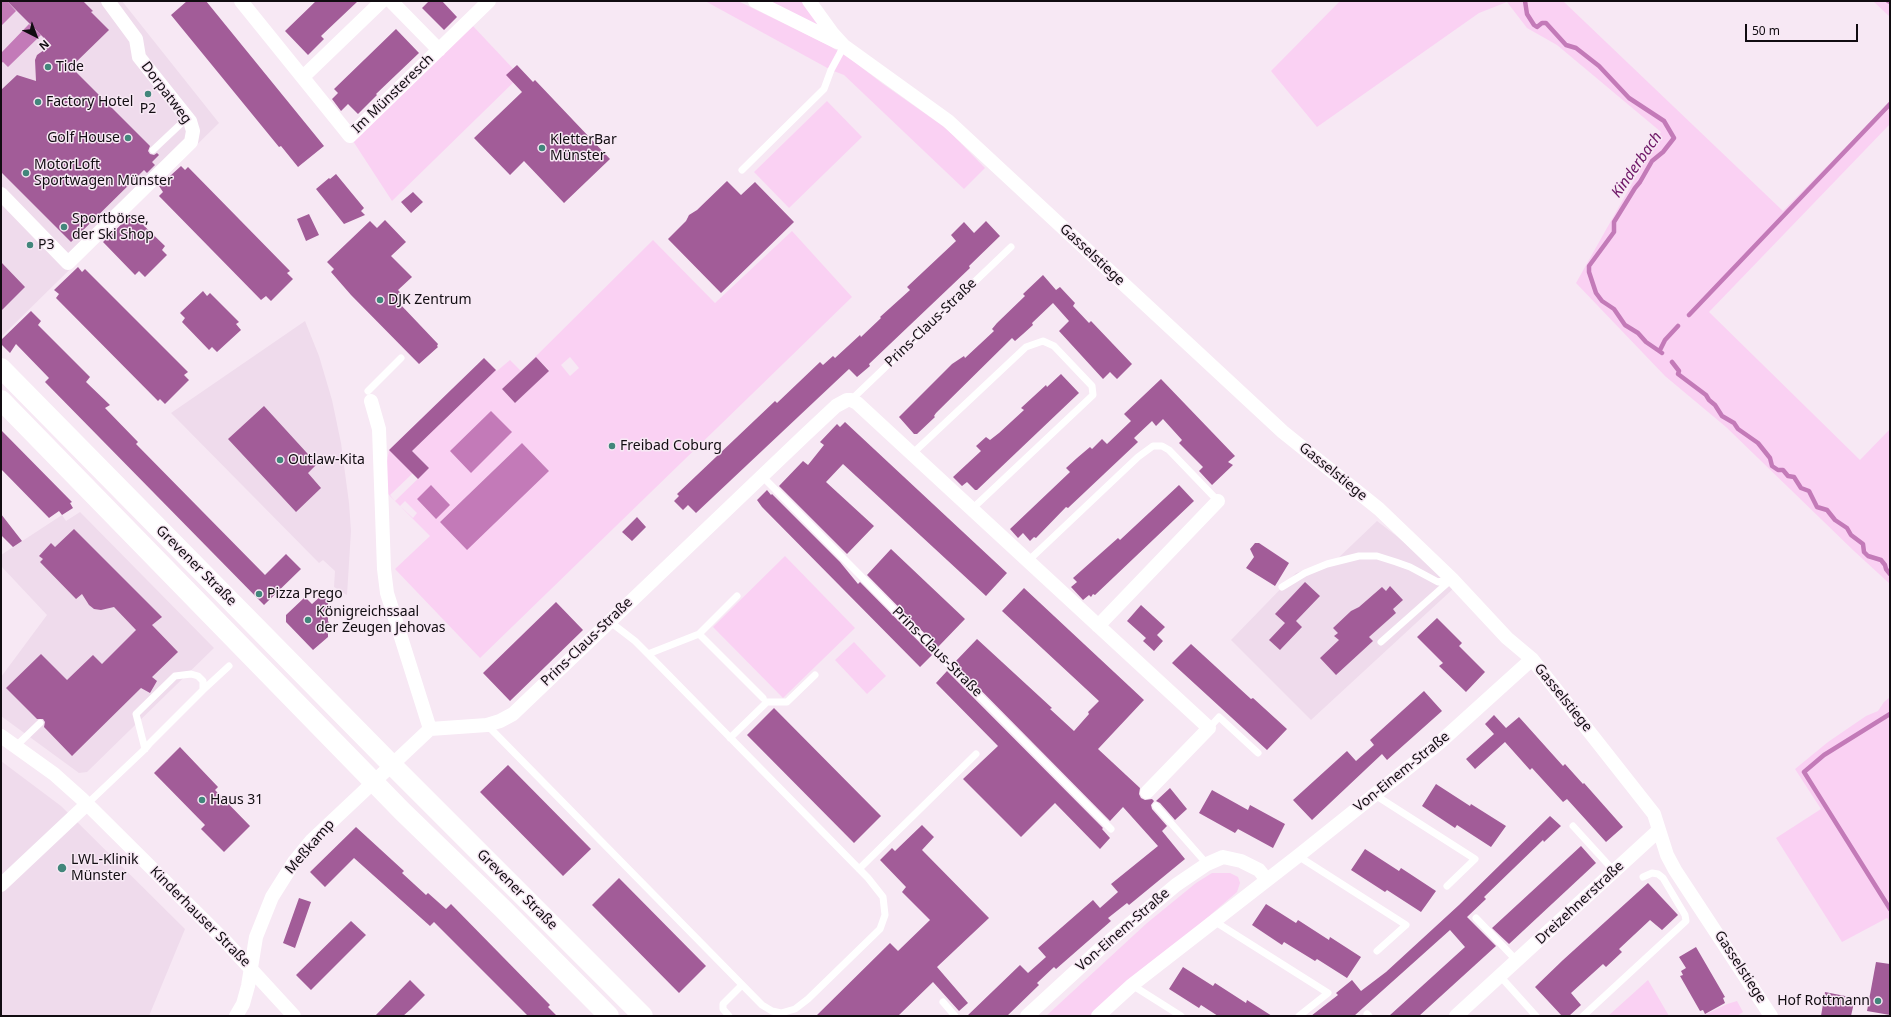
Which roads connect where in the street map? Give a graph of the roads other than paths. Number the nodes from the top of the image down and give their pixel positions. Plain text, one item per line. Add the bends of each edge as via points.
1 (108, 1) edge
2 (241, 1) edge
3 (382, 1) edge
4 (391, 1) edge
5 (489, 1) edge
6 (755, 1) edge
7 (809, 1) edge
8 (844, 46) junction
9 (439, 50) junction
10 (303, 77) junction
11 (187, 118) junction
12 (153, 150) dead end
13 (742, 170) dead end
14 (1, 194) edge
15 (1011, 247) dead end
16 (401, 358) dead end
17 (1, 368) edge
18 (369, 396) joint
19 (1, 400) edge
20 (851, 400) junction
21 (912, 454) junction
22 (762, 476) junction
23 (1218, 501) joint
24 (972, 509) junction
25 (1028, 561) junction
26 (1452, 579) junction
27 (1282, 587) dead end
28 (737, 596) dead end
29 (609, 621) junction
30 (1098, 626) junction
31 (699, 634) junction
32 (1381, 642) dead end
33 (648, 654) junction
34 (1532, 659) junction
35 (229, 666) dead end
36 (810, 677) dead end
37 (203, 690) junction
38 (763, 698) dead end
39 (40, 723) dead end
40 (487, 725) junction
41 (1209, 728) junction
42 (430, 729) junction
43 (1, 736) edge
44 (730, 738) junction
45 (15, 747) junction
46 (145, 749) junction
47 (1258, 753) dead end
48 (976, 754) dead end
49 (391, 764) junction
50 (374, 781) junction
51 (1147, 792) dead end
52 (1375, 795) junction
53 (86, 804) junction
54 (1156, 806) dead end
55 (1573, 826) dead end
56 (1111, 829) dead end
57 (1659, 830) junction
58 (1298, 856) junction
59 (1207, 864) junction
60 (859, 869) junction
61 (1614, 871) junction
62 (1644, 877) dead end
63 (1267, 880) junction
64 (1, 885) edge
65 (1447, 886) dead end
66 (1476, 918) dead end
67 (1214, 921) junction
68 (1377, 952) dead end
69 (1517, 961) junction
70 (251, 968) junction
71 (1500, 976) junction
72 (742, 985) junction
73 (1132, 985) junction
74 (943, 1002) dead end
75 (236, 1016) edge
76 (294, 1016) edge
77 (609, 1016) edge
78 (643, 1016) edge
79 (729, 1016) edge
80 (955, 1016) edge
81 (1027, 1016) edge
82 (1098, 1016) edge
83 (1181, 1016) edge
84 (1300, 1016) edge
85 (1456, 1016) edge
86 (1536, 1016) edge
87 (1583, 1016) edge
88 (1772, 1016) edge

1 - 11 street, Dorpatweg via 136,39 140,57
2 - 10 street, Im Münsteresch
3 - 10 street
4 - 9 street, Im Münsteresch
5 - 9 street, Im Münsteresch
6 - 8 street
7 - 8 street, Gasselstiege via 832,34
8 - 13 lane via 824,88
8 - 26 street, Gasselstiege via 948,121 1284,432 1379,509
9 - 10 street, Im Münsteresch via 350,136
11 - 12 lane
11 - 14 street, Dorpatweg via 193,131 189,145 68,263
15 - 20 lane, Prins-Claus-Straße
16 - 18 lane
17 - 49 main road, Grevener Straße
18 - 42 street via 380,429 387,593
19 - 50 main road, Grevener Straße
20 - 21 street
20 - 22 street, Prins-Claus-Straße via 843,401 836,406
21 - 24 street
21 - 24 lane via 1026,347 1043,341 1054,346 1091,384 1094,389 1093,395
22 - 29 street, Prins-Claus-Straße
22 - 56 lane, Prins-Claus-Straße
23 - 25 lane via 1169,450 1162,446 1153,446 1138,457
23 - 30 street
24 - 25 street
25 - 30 street
26 - 27 lane via 1438,582 1396,562 1377,556 1359,556 1327,564
26 - 32 lane
26 - 34 street, Gasselstiege via 1507,638
28 - 31 lane via 723,613
29 - 33 lane
29 - 40 street, Prins-Claus-Straße via 513,714
30 - 41 street
31 - 33 lane
31 - 38 lane
33 - 44 lane
34 - 52 street, Von-Einem-Straße via 1438,744
34 - 57 street, Gasselstiege via 1636,789 1654,814
35 - 37 lane
36 - 44 lane via 787,702 767,702
37 - 46 lane
37 - 46 lane via 203,681 198,676 174,676 136,714
39 - 45 lane
40 - 42 street, Prins-Claus-Straße
40 - 72 lane
41 - 47 lane via 1219,717
41 - 51 street
42 - 49 street
43 - 45 street, Kinderhauser Straße
44 - 60 lane
45 - 53 street, Kinderhauser Straße via 54,774
46 - 53 lane
48 - 60 lane
49 - 50 street
49 - 78 main road, Grevener Straße
50 - 70 street, Meßkamp via 312,840 281,882 256,937
50 - 77 main road, Grevener Straße
52 - 58 street, Von-Einem-Straße
52 - 65 lane via 1475,859
53 - 64 street
53 - 70 street, Kinderhauser Straße
54 - 59 lane
55 - 61 lane
57 - 61 street, Dreizehnerstraße
57 - 88 street, Gasselstiege via 1675,870
58 - 63 street, Von-Einem-Straße
58 - 68 lane via 1406,925
59 - 63 street, Von-Einem-Straße via 1224,857 1241,861 1259,870
59 - 81 street, Von-Einem-Straße via 1176,885 1118,933
60 - 72 lane via 880,892 884,902 884,919 878,931 808,999 790,1011 777,1012 767,1009
61 - 69 street, Dreizehnerstraße
62 - 87 lane, Dreizehnerstraße via 1652,873 1663,878 1686,921
63 - 67 street, Von-Einem-Straße
66 - 69 lane
67 - 73 street, Von-Einem-Straße
67 - 84 lane via 1328,993
69 - 71 street, Dreizehnerstraße
70 - 75 street, Meßkamp via 243,1004
70 - 76 street, Kinderhauser Straße
71 - 85 street, Dreizehnerstraße
71 - 86 lane
72 - 79 lane via 723,1004 723,1009
73 - 82 street, Von-Einem-Straße
73 - 83 lane
74 - 80 lane

